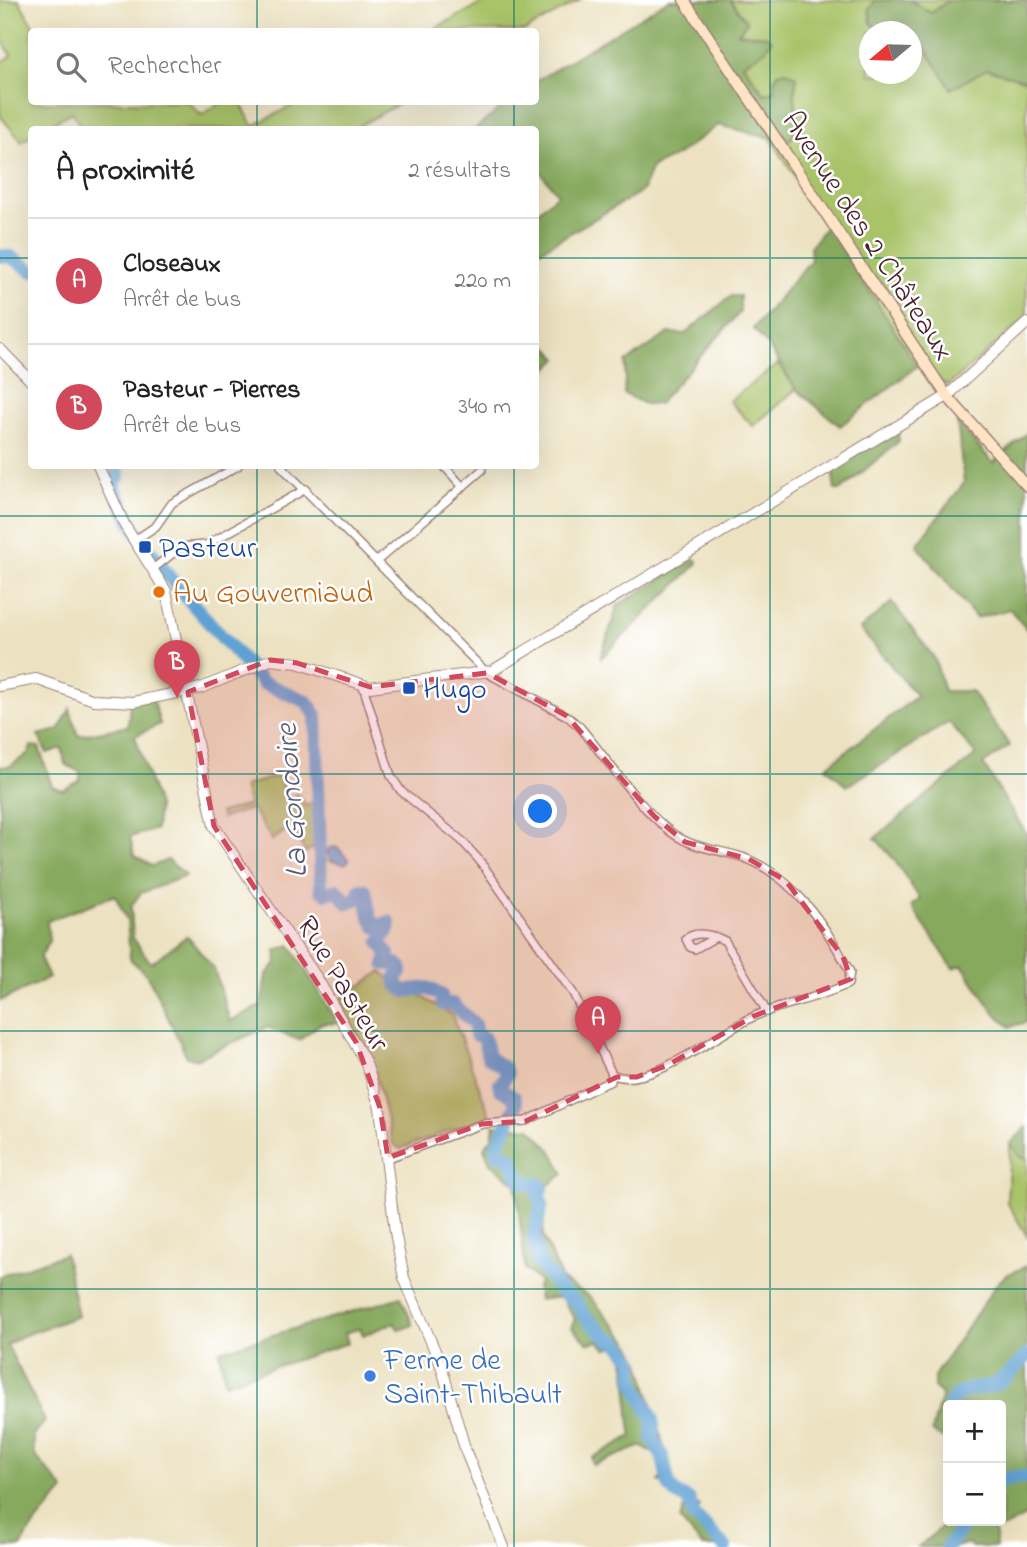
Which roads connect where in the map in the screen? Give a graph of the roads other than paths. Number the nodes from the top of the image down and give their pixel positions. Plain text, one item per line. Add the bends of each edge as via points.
1 (684, 0) edge
2 (1027, 323) edge
3 (0, 349) edge
4 (28, 378) edge
5 (947, 396) junction
6 (100, 469) edge
7 (232, 469) edge
8 (284, 469) edge
9 (447, 469) edge
10 (482, 470) dead end
11 (463, 486) junction
12 (1027, 486) edge
13 (306, 489) junction
14 (139, 538) junction
15 (377, 561) junction
16 (158, 565) junction
17 (487, 673) junction
18 (0, 686) edge
19 (363, 686) junction
20 (188, 692) junction
21 (716, 937) dead end
22 (767, 1012) junction
23 (612, 1074) junction
24 (388, 1158) junction
25 (504, 1547) edge

1 - 5 main road, Avenue des 2 Châteaux
2 - 5 street
3 - 4 street
5 - 12 main road, Avenue des 2 Châteaux
5 - 17 street via 509,664
6 - 14 street, Rue Pasteur
7 - 14 street via 172,503 156,526
8 - 13 street
9 - 11 street
10 - 11 street
11 - 15 street
13 - 15 street
13 - 16 street via 206,545 182,547
14 - 16 street, Rue Pasteur
15 - 17 street
16 - 20 street, Rue Pasteur
17 - 19 street
17 - 22 street via 580,727 669,831 704,849 748,859 786,881 804,901 843,957 852,979 843,987
18 - 20 street via 46,681 111,703
19 - 20 street via 288,661 270,660
19 - 23 street via 391,776 481,861 573,993
20 - 24 street, Rue Pasteur via 214,825 356,1042 380,1108
21 - 22 street via 728,945
22 - 23 street via 668,1065 626,1079
23 - 24 street via 611,1081 526,1121 482,1124
24 - 25 street, Rue Pasteur via 404,1278 441,1365 466,1452

